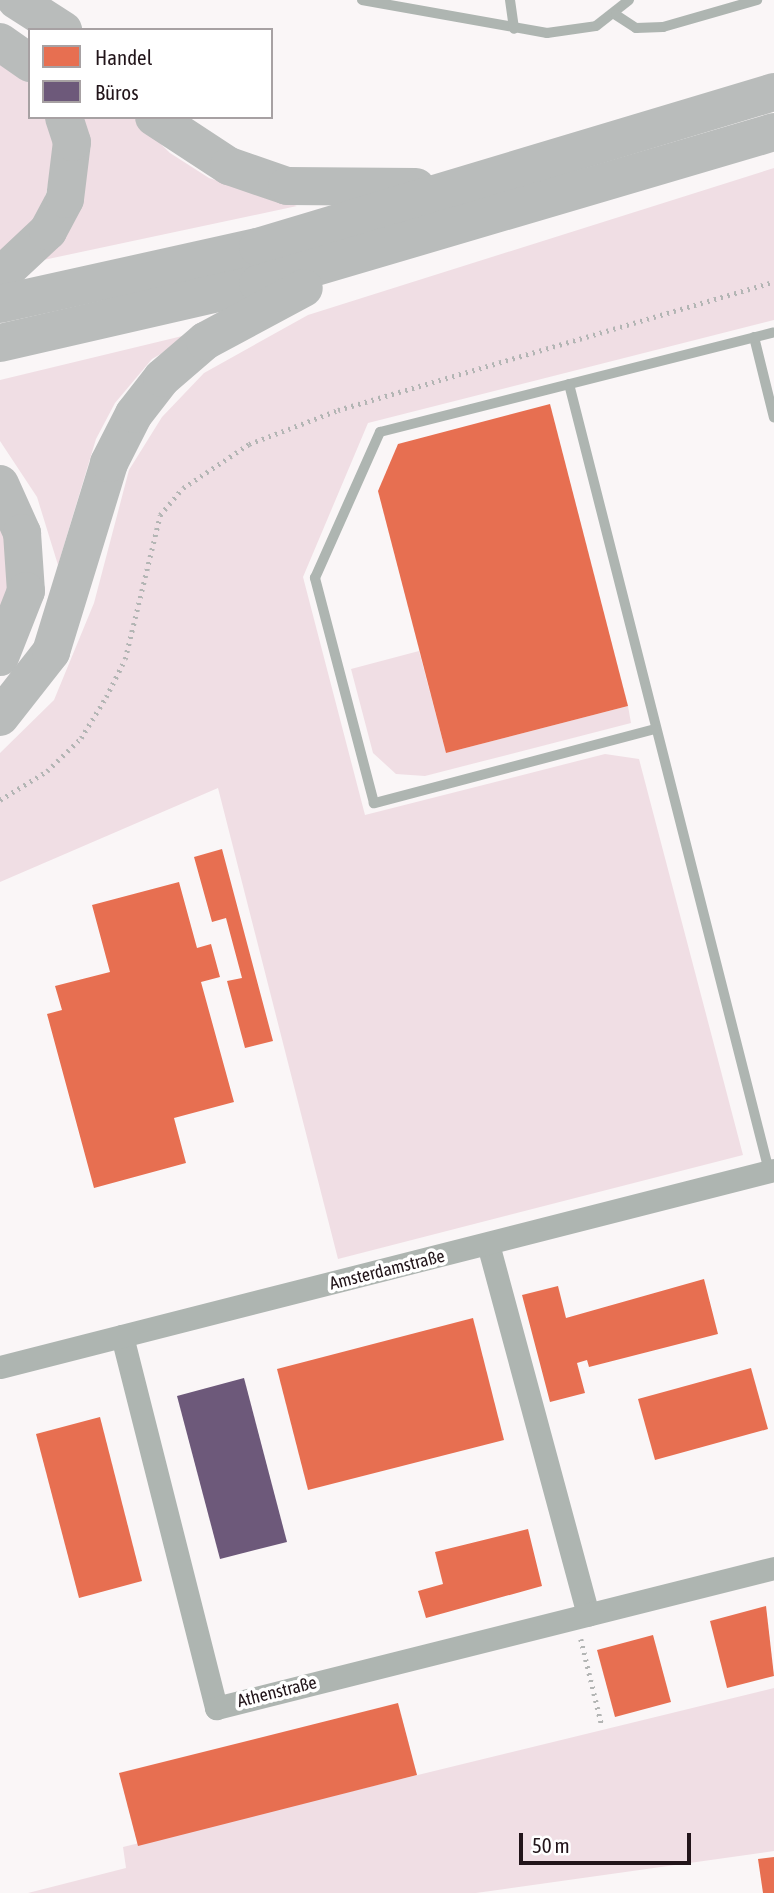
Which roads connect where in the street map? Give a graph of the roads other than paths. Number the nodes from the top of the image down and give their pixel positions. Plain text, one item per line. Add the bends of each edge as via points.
1 (16, 0) edge
2 (510, 0) edge
3 (629, 0) edge
4 (757, 0) edge
5 (368, 1) edge
6 (616, 15) junction
7 (60, 28) edge
8 (514, 29) junction
9 (0, 42) edge
10 (28, 62) edge
11 (774, 92) edge
12 (65, 119) edge
13 (157, 119) edge
14 (774, 132) edge
15 (471, 186) junction
16 (374, 251) junction
17 (0, 276) edge
18 (0, 304) edge
19 (774, 332) edge
20 (754, 337) junction
21 (0, 344) edge
22 (569, 384) junction
23 (774, 418) edge
24 (0, 484) edge
25 (0, 657) edge
26 (0, 718) edge
27 (655, 730) junction
28 (772, 1171) edge
29 (488, 1244) junction
30 (122, 1336) junction
31 (0, 1367) edge
32 (774, 1568) edge
33 (582, 1616) junction

1 - 7 highway
2 - 8 lane
3 - 6 lane
4 - 6 lane via 663,27 636,28
5 - 8 lane
6 - 8 lane via 576,32
9 - 10 highway
11 - 15 highway
12 - 17 highway via 72,142 65,199 48,231
13 - 15 highway via 229,166 288,186
14 - 16 highway
15 - 18 highway via 258,247
16 - 21 highway
16 - 26 highway via 205,341 162,377 109,463 51,652
19 - 20 lane
20 - 22 lane
20 - 23 lane
22 - 27 lane
22 - 27 lane via 380,432 315,578 374,803
24 - 25 highway via 22,533 26,591
27 - 28 lane
28 - 29 street, Amsterdamstraße
29 - 30 street, Amsterdamstraße
29 - 33 street
30 - 31 street, Amsterdamstraße
30 - 33 street, Athenstraße via 216,1708
32 - 33 street, Athenstraße

